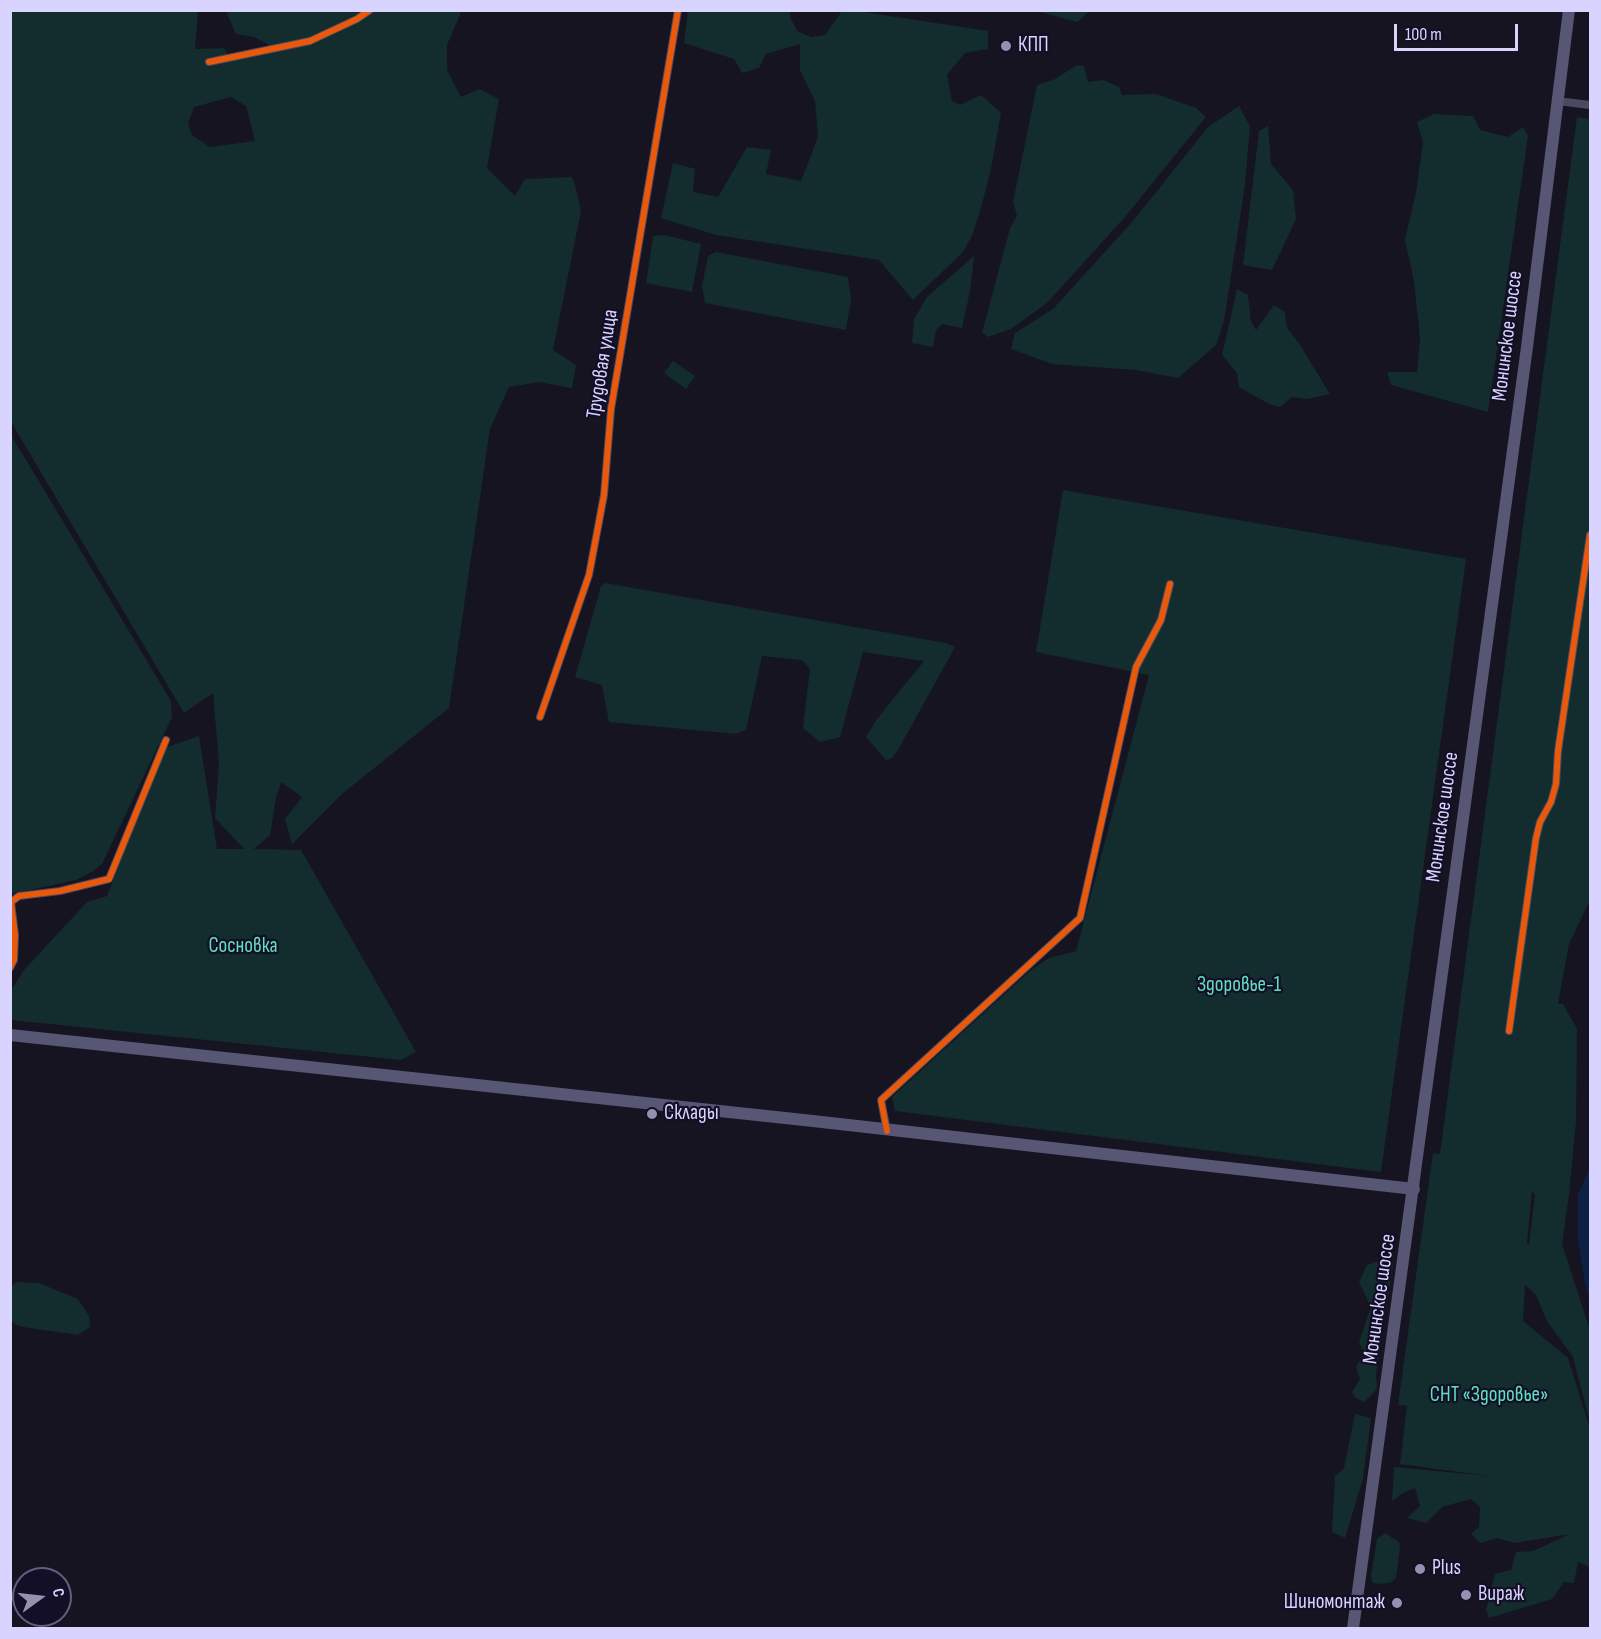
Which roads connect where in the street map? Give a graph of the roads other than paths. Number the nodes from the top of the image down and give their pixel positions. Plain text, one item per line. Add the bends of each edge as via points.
1 (370, 10) edge
2 (678, 10) edge
3 (1569, 10) edge
4 (209, 62) dead end
5 (1557, 101) junction
6 (1590, 105) edge
7 (1590, 536) edge
8 (1170, 584) dead end
9 (540, 717) dead end
10 (166, 740) dead end
11 (10, 968) edge
12 (1509, 1031) dead end
13 (10, 1035) edge
14 (887, 1131) junction
15 (1414, 1189) junction
16 (1353, 1629) edge

1 - 4 street via 310,41
2 - 9 street, Трудовая улица via 610,409 604,495 589,575
3 - 5 main road, Монинское шоссе
5 - 6 street
5 - 15 main road, Монинское шоссе
7 - 12 street via 1556,784 1536,838
8 - 14 street via 1161,620 1136,667 1080,918 881,1100
10 - 11 street via 109,879 19,896 11,902 15,935
13 - 14 main road
14 - 15 main road
15 - 16 main road, Монинское шоссе

